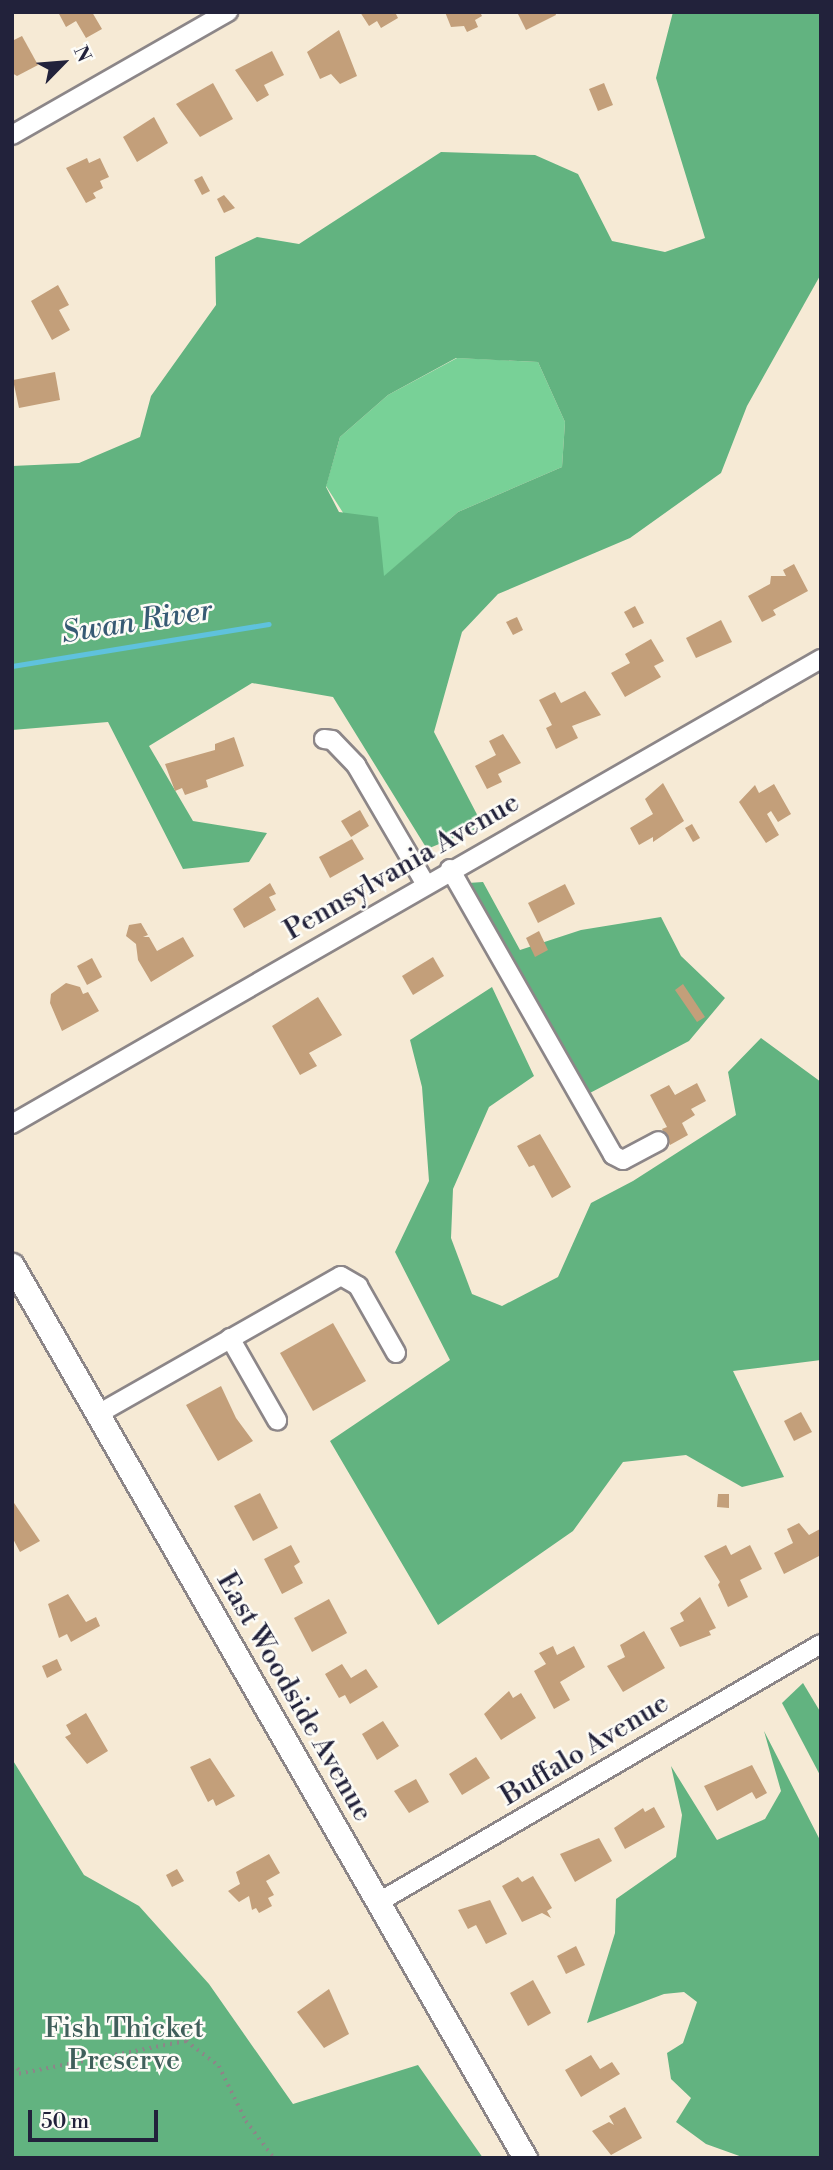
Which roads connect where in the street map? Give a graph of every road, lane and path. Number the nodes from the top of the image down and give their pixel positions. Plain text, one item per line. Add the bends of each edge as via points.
1 (228, 12) edge
2 (12, 135) edge
3 (821, 659) edge
4 (324, 740) dead end
5 (450, 869) junction
6 (425, 883) junction
7 (12, 1124) edge
8 (658, 1141) dead end
9 (12, 1265) edge
10 (230, 1338) junction
11 (396, 1353) dead end
12 (98, 1414) junction
13 (277, 1420) dead end
14 (821, 1644) edge
15 (377, 1903) junction
16 (12, 2064) edge
17 (23, 2073) junction
18 (12, 2075) edge
19 (274, 2158) edge
20 (525, 2158) edge

1 - 2 street
3 - 5 street, Pennsylvania Avenue
4 - 6 street via 332,740 356,765
5 - 6 street, Pennsylvania Avenue
5 - 8 street via 613,1155 624,1160
6 - 7 street, Pennsylvania Avenue
9 - 12 main road, East Woodside Avenue
10 - 11 street via 341,1276 358,1286
10 - 12 street
10 - 13 street
12 - 15 main road, East Woodside Avenue
14 - 15 street, Buffalo Avenue
15 - 20 main road, East Woodside Avenue
16 - 17 path
17 - 18 path
17 - 19 path via 186,2041 219,2066 246,2121

